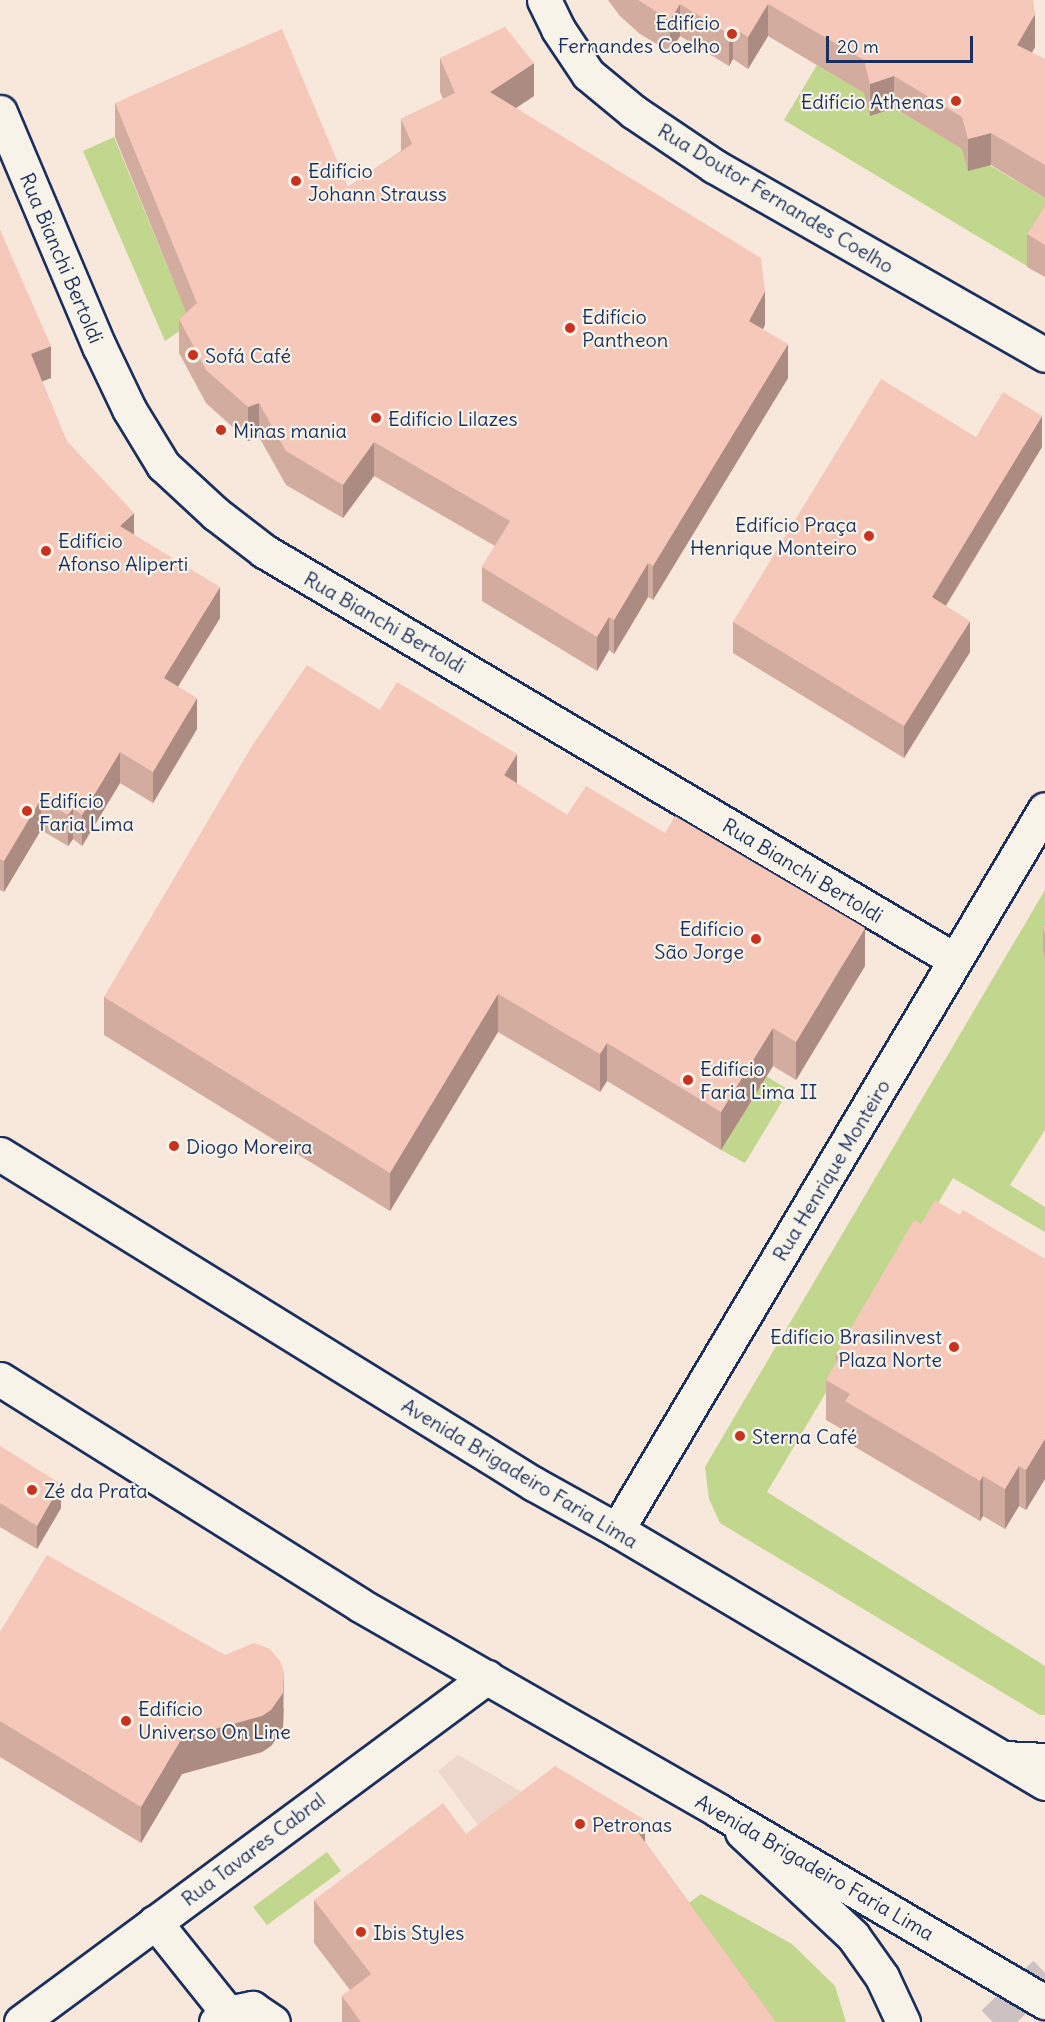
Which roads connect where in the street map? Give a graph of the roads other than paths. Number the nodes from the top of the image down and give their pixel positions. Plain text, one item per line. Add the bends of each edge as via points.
1 (544, 0) edge
2 (0, 112) edge
3 (1045, 355) edge
4 (1045, 809) edge
5 (955, 960) junction
6 (9, 1165) edge
7 (0, 1378) edge
8 (617, 1530) junction
9 (487, 1677) junction
10 (1004, 1758) junction
11 (1045, 1760) edge
12 (1045, 1783) edge
13 (719, 1811) junction
14 (155, 1922) junction
15 (1045, 2002) edge
16 (222, 2018) edge
17 (21, 2022) edge
18 (273, 2022) edge
19 (903, 2022) edge

1 - 3 main road, Rua Doutor Fernandes Coelho via 588,74 634,112 714,166
2 - 5 main road, Rua Bianchi Bertoldi via 129,409 163,465 216,514 264,551
4 - 5 main road, Rua Henrique Monteiro
5 - 8 main road, Rua Henrique Monteiro
6 - 8 main road, Avenida Brigadeiro Faria Lima
7 - 9 main road, Avenida Brigadeiro Faria Lima via 360,1605
8 - 10 main road, Avenida Brigadeiro Faria Lima
9 - 13 main road, Avenida Brigadeiro Faria Lima
9 - 14 main road, Rua Tavares Cabral
10 - 11 main road
10 - 12 main road, Avenida Brigadeiro Faria Lima
13 - 15 main road, Avenida Brigadeiro Faria Lima
13 - 19 main road via 853,1936 882,1977
14 - 16 main road
14 - 17 main road, Rua Tavares Cabral
16 - 18 main road via 252,2008

